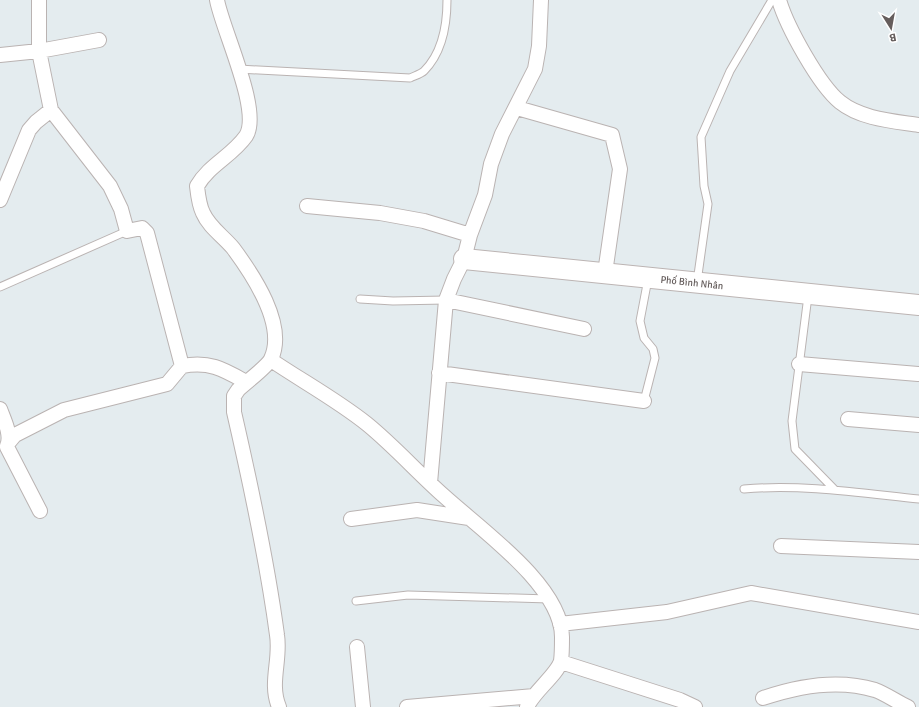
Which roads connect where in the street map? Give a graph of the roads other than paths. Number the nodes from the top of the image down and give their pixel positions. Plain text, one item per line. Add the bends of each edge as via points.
1 (39, 0) edge
2 (217, 0) edge
3 (447, 0) edge
4 (541, 0) edge
5 (772, 0) edge
6 (779, 0) edge
7 (99, 40) dead end
8 (39, 51) junction
9 (0, 55) edge
10 (239, 69) junction
11 (517, 108) junction
12 (51, 110) junction
13 (919, 126) edge
14 (0, 200) edge
15 (307, 206) dead end
16 (127, 231) junction
17 (470, 235) junction
18 (464, 259) junction
19 (605, 273) junction
20 (648, 277) junction
21 (697, 282) junction
22 (0, 287) edge
23 (808, 294) junction
24 (360, 299) dead end
25 (446, 300) junction
26 (919, 305) edge
27 (584, 329) dead end
28 (271, 360) junction
29 (799, 364) junction
30 (182, 366) junction
31 (439, 373) junction
32 (918, 374) edge
33 (246, 382) junction
34 (644, 401) joint
35 (0, 409) edge
36 (848, 419) dead end
37 (919, 425) edge
38 (5, 447) edge
39 (430, 483) junction
40 (744, 489) dead end
41 (835, 490) junction
42 (919, 499) edge
43 (40, 511) dead end
44 (469, 518) junction
45 (351, 520) dead end
46 (781, 546) dead end
47 (919, 552) edge
48 (549, 599) junction
49 (356, 601) dead end
50 (919, 622) edge
51 (560, 624) junction
52 (357, 647) dead end
53 (561, 662) junction
54 (763, 698) dead end
55 (530, 702) edge
56 (279, 707) edge
57 (363, 707) edge
58 (408, 707) edge
59 (695, 707) edge
60 (908, 707) edge

1 - 8 street
2 - 10 street
3 - 10 lane via 441,43 423,72 410,78
4 - 11 street via 535,69
5 - 21 lane via 730,71 701,137 704,186 708,204
6 - 13 street via 808,60 826,87 840,102 868,116
7 - 8 street
8 - 9 street
8 - 12 street
10 - 28 street via 249,120 247,134 203,175 197,186 203,213 232,247 254,280 270,311 275,328
11 - 17 street via 502,134 491,164 485,195
11 - 19 street via 612,135 620,169
12 - 14 street via 29,130
12 - 16 street via 110,186 121,208
15 - 17 street via 380,213 424,221
16 - 22 lane
16 - 30 street via 142,228 147,234
17 - 18 street
18 - 19 street, Phố Bình Nhân
18 - 25 street
19 - 20 street, Phố Bình Nhân
20 - 21 street, Phố Bình Nhân
20 - 34 lane via 640,321 644,338 653,349 655,358
21 - 23 street, Phố Bình Nhân
23 - 26 street, Phố Bình Nhân
23 - 29 lane
24 - 25 lane
25 - 27 street
25 - 31 street
28 - 33 street
28 - 39 street via 366,424
29 - 32 street
29 - 41 lane via 792,421 795,449
30 - 33 street via 218,366
30 - 38 street via 167,384 64,410 15,435
31 - 34 street
31 - 39 street
33 - 56 street via 234,396 234,412 271,587 278,645 274,696
35 - 38 street via 7,428
36 - 37 street
38 - 43 street
39 - 44 street
40 - 41 lane via 763,487
41 - 42 lane
44 - 45 street via 417,510
44 - 48 street via 526,569
46 - 47 street
48 - 49 lane via 408,595
48 - 51 street
50 - 51 street via 751,594 667,612
51 - 53 street
52 - 57 street
53 - 55 street
53 - 59 street
54 - 60 street via 810,686 850,684 876,690
55 - 58 street

